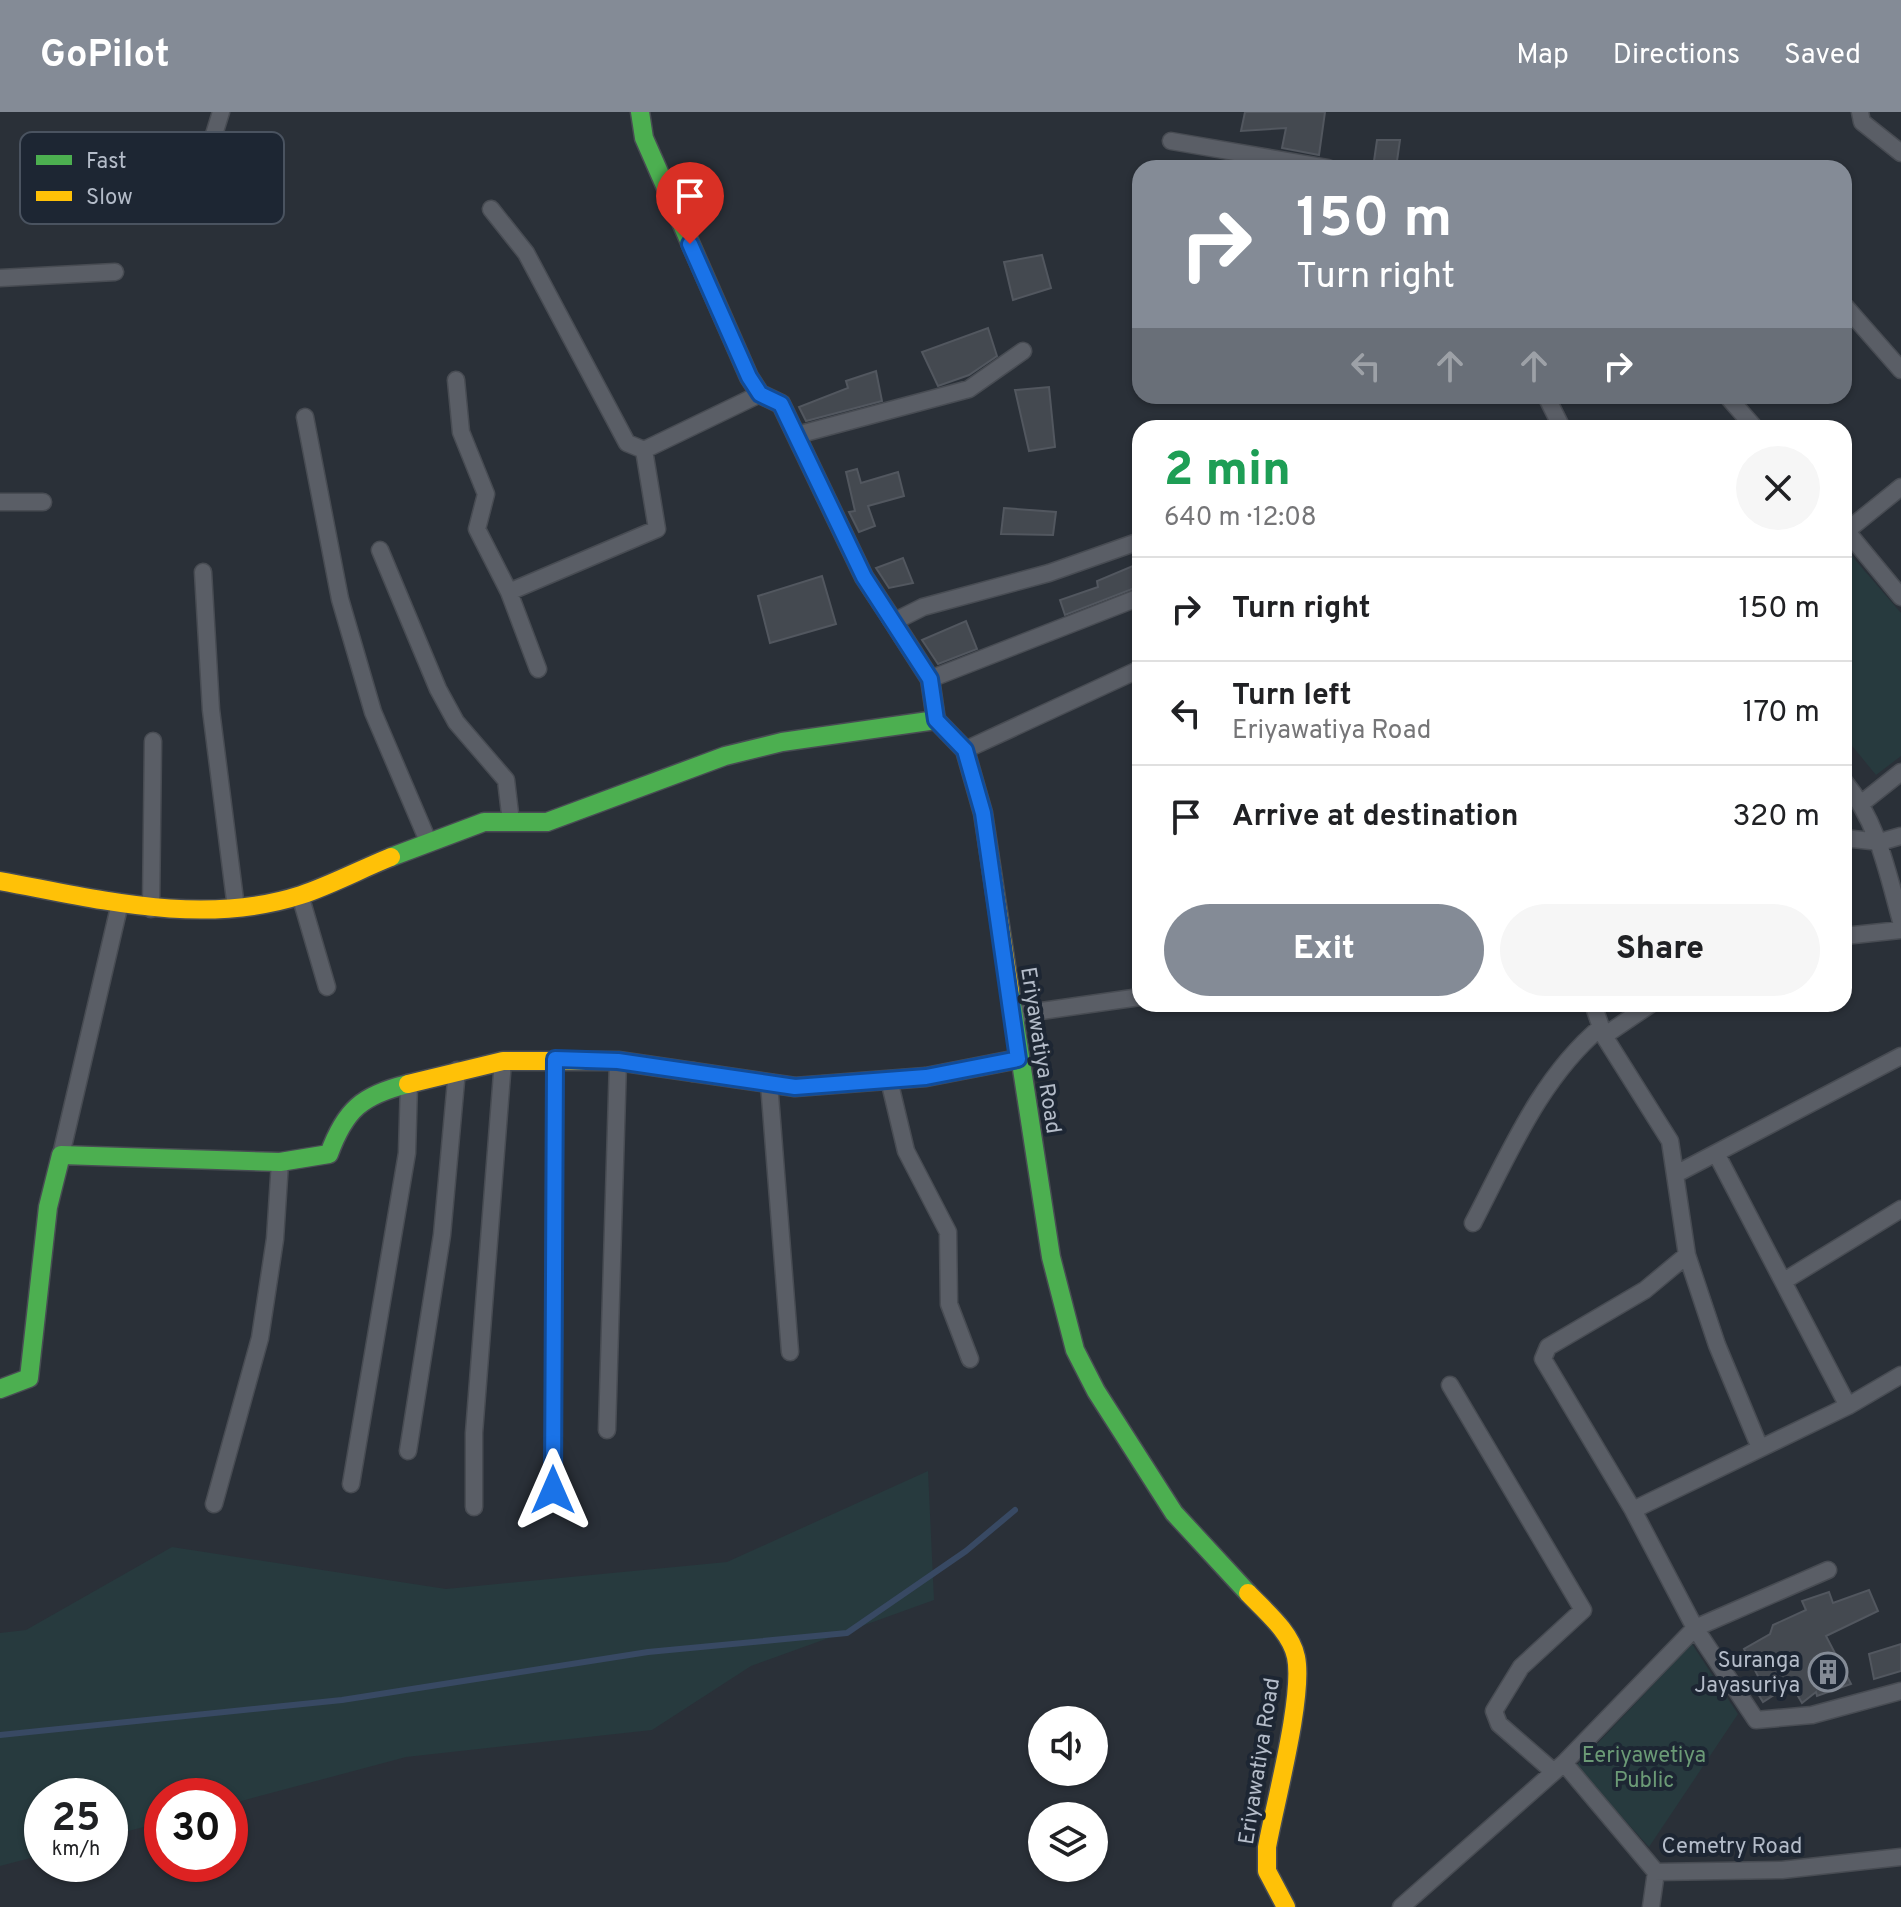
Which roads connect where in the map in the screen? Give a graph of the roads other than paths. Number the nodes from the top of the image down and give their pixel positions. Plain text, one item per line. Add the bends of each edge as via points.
1 (221, 112) edge
2 (640, 112) edge
3 (1860, 112) edge
4 (215, 132) edge
5 (1171, 141) dead end
6 (1899, 154) edge
7 (1281, 160) edge
8 (491, 209) dead end
9 (115, 272) dead end
10 (0, 278) edge
11 (1852, 314) edge
12 (1023, 351) dead end
13 (1901, 370) edge
14 (456, 380) dead end
15 (760, 394) junction
16 (1734, 404) edge
17 (305, 417) dead end
18 (1748, 420) edge
19 (797, 435) junction
20 (644, 450) junction
21 (1901, 487) edge
22 (0, 502) edge
23 (43, 502) dead end
24 (1852, 526) edge
25 (1852, 539) edge
26 (1132, 544) edge
27 (380, 550) dead end
28 (203, 572) dead end
29 (509, 592) junction
30 (1901, 597) edge
31 (1132, 600) edge
32 (893, 622) junction
33 (538, 669) dead end
34 (1132, 673) edge
35 (930, 679) junction
36 (936, 720) junction
37 (153, 741) dead end
38 (965, 750) junction
39 (1901, 772) edge
40 (1852, 791) edge
41 (1862, 803) junction
42 (511, 822) junction
43 (1901, 836) edge
44 (1852, 839) edge
45 (428, 841) junction
46 (1880, 842) junction
47 (0, 881) edge
48 (300, 895) junction
49 (120, 903) junction
50 (236, 908) junction
51 (151, 909) junction
52 (1901, 921) edge
53 (1901, 930) edge
54 (1852, 935) edge
55 (327, 987) dead end
56 (1132, 998) edge
57 (1596, 1012) edge
58 (1636, 1012) edge
59 (1013, 1015) junction
60 (1602, 1031) junction
61 (1901, 1056) edge
62 (555, 1059) junction
63 (1018, 1059) junction
64 (503, 1061) junction
65 (618, 1061) junction
66 (457, 1070) junction
67 (889, 1080) junction
68 (409, 1083) junction
69 (769, 1083) junction
70 (61, 1155) junction
71 (1717, 1155) junction
72 (280, 1162) junction
73 (1676, 1174) junction
74 (1901, 1209) edge
75 (1473, 1223) dead end
76 (1687, 1255) junction
77 (1784, 1281) junction
78 (790, 1352) dead end
79 (970, 1359) dead end
80 (1901, 1375) edge
81 (1450, 1385) dead end
82 (0, 1389) edge
83 (1848, 1406) junction
84 (607, 1430) dead end
85 (1760, 1448) junction
86 (408, 1451) dead end
87 (351, 1484) dead end
88 (553, 1490) dead end
89 (214, 1504) dead end
90 (474, 1507) dead end
91 (1633, 1510) junction
92 (1828, 1570) dead end
93 (1695, 1628) junction
94 (1901, 1691) edge
95 (1559, 1767) junction
96 (1901, 1857) edge
97 (1656, 1872) junction
98 (1286, 1907) edge
99 (1401, 1907) edge
100 (1651, 1907) edge

1 - 4 street
2 - 15 street via 644,138
3 - 6 street via 1862,122
5 - 7 street
8 - 20 street via 526,253 627,443
9 - 10 street
11 - 13 street
12 - 19 street via 969,389
14 - 29 street via 461,432 486,494 477,529
15 - 19 street via 781,404
15 - 20 street
16 - 18 street
17 - 45 street via 340,599 373,712
19 - 32 street via 864,577
20 - 29 street via 657,529
21 - 24 street
22 - 23 street
25 - 30 street
26 - 32 street via 923,607
27 - 42 street via 456,722 506,780
28 - 50 street via 211,710
29 - 33 street
31 - 35 street
32 - 35 street
34 - 38 street
35 - 36 street
36 - 38 street, Eriyawatiya Road
36 - 42 street via 725,756 547,822
37 - 51 street
38 - 59 street, Eriyawatiya Road via 983,813
39 - 41 street
40 - 41 street
41 - 46 street
42 - 45 street via 484,822
43 - 46 street
44 - 46 street
45 - 48 street
46 - 52 street
47 - 49 street
48 - 50 street
48 - 55 street
49 - 51 street
49 - 70 street
50 - 51 street
53 - 54 street
56 - 59 street
57 - 60 street
58 - 60 street
59 - 63 street, Eriyawatiya Road
60 - 73 street via 1670,1141
60 - 75 street via 1578,1047 1539,1097
61 - 71 street
62 - 64 street
62 - 65 street
62 - 88 street
63 - 67 street
63 - 98 street, Eriyawatiya Road via 1051,1257 1075,1350 1174,1513 1283,1630 1296,1655 1297,1684 1267,1847 1267,1871
64 - 66 street
64 - 90 street via 474,1433
65 - 69 street
65 - 84 street
66 - 68 street
66 - 86 street via 442,1235
67 - 69 street via 795,1087
67 - 79 street via 906,1151 948,1232 949,1304
68 - 72 street via 375,1092 340,1124 329,1154
68 - 87 street via 407,1153
69 - 78 street
70 - 72 street
70 - 82 street via 48,1207 29,1378
71 - 73 street
71 - 77 street
72 - 89 street via 260,1338
73 - 76 street
74 - 77 street
76 - 85 street
76 - 91 street via 1645,1290 1548,1347 1543,1359
77 - 83 street
80 - 83 street
81 - 95 street, Cemetry Road via 1583,1610 1521,1667 1494,1711 1499,1724
83 - 85 street
85 - 91 street
91 - 93 street
92 - 93 street
93 - 94 street via 1756,1720 1812,1715
93 - 95 street
95 - 97 street, Cemetry Road
95 - 99 street
96 - 97 street, Cemetry Road via 1782,1870
97 - 100 street

